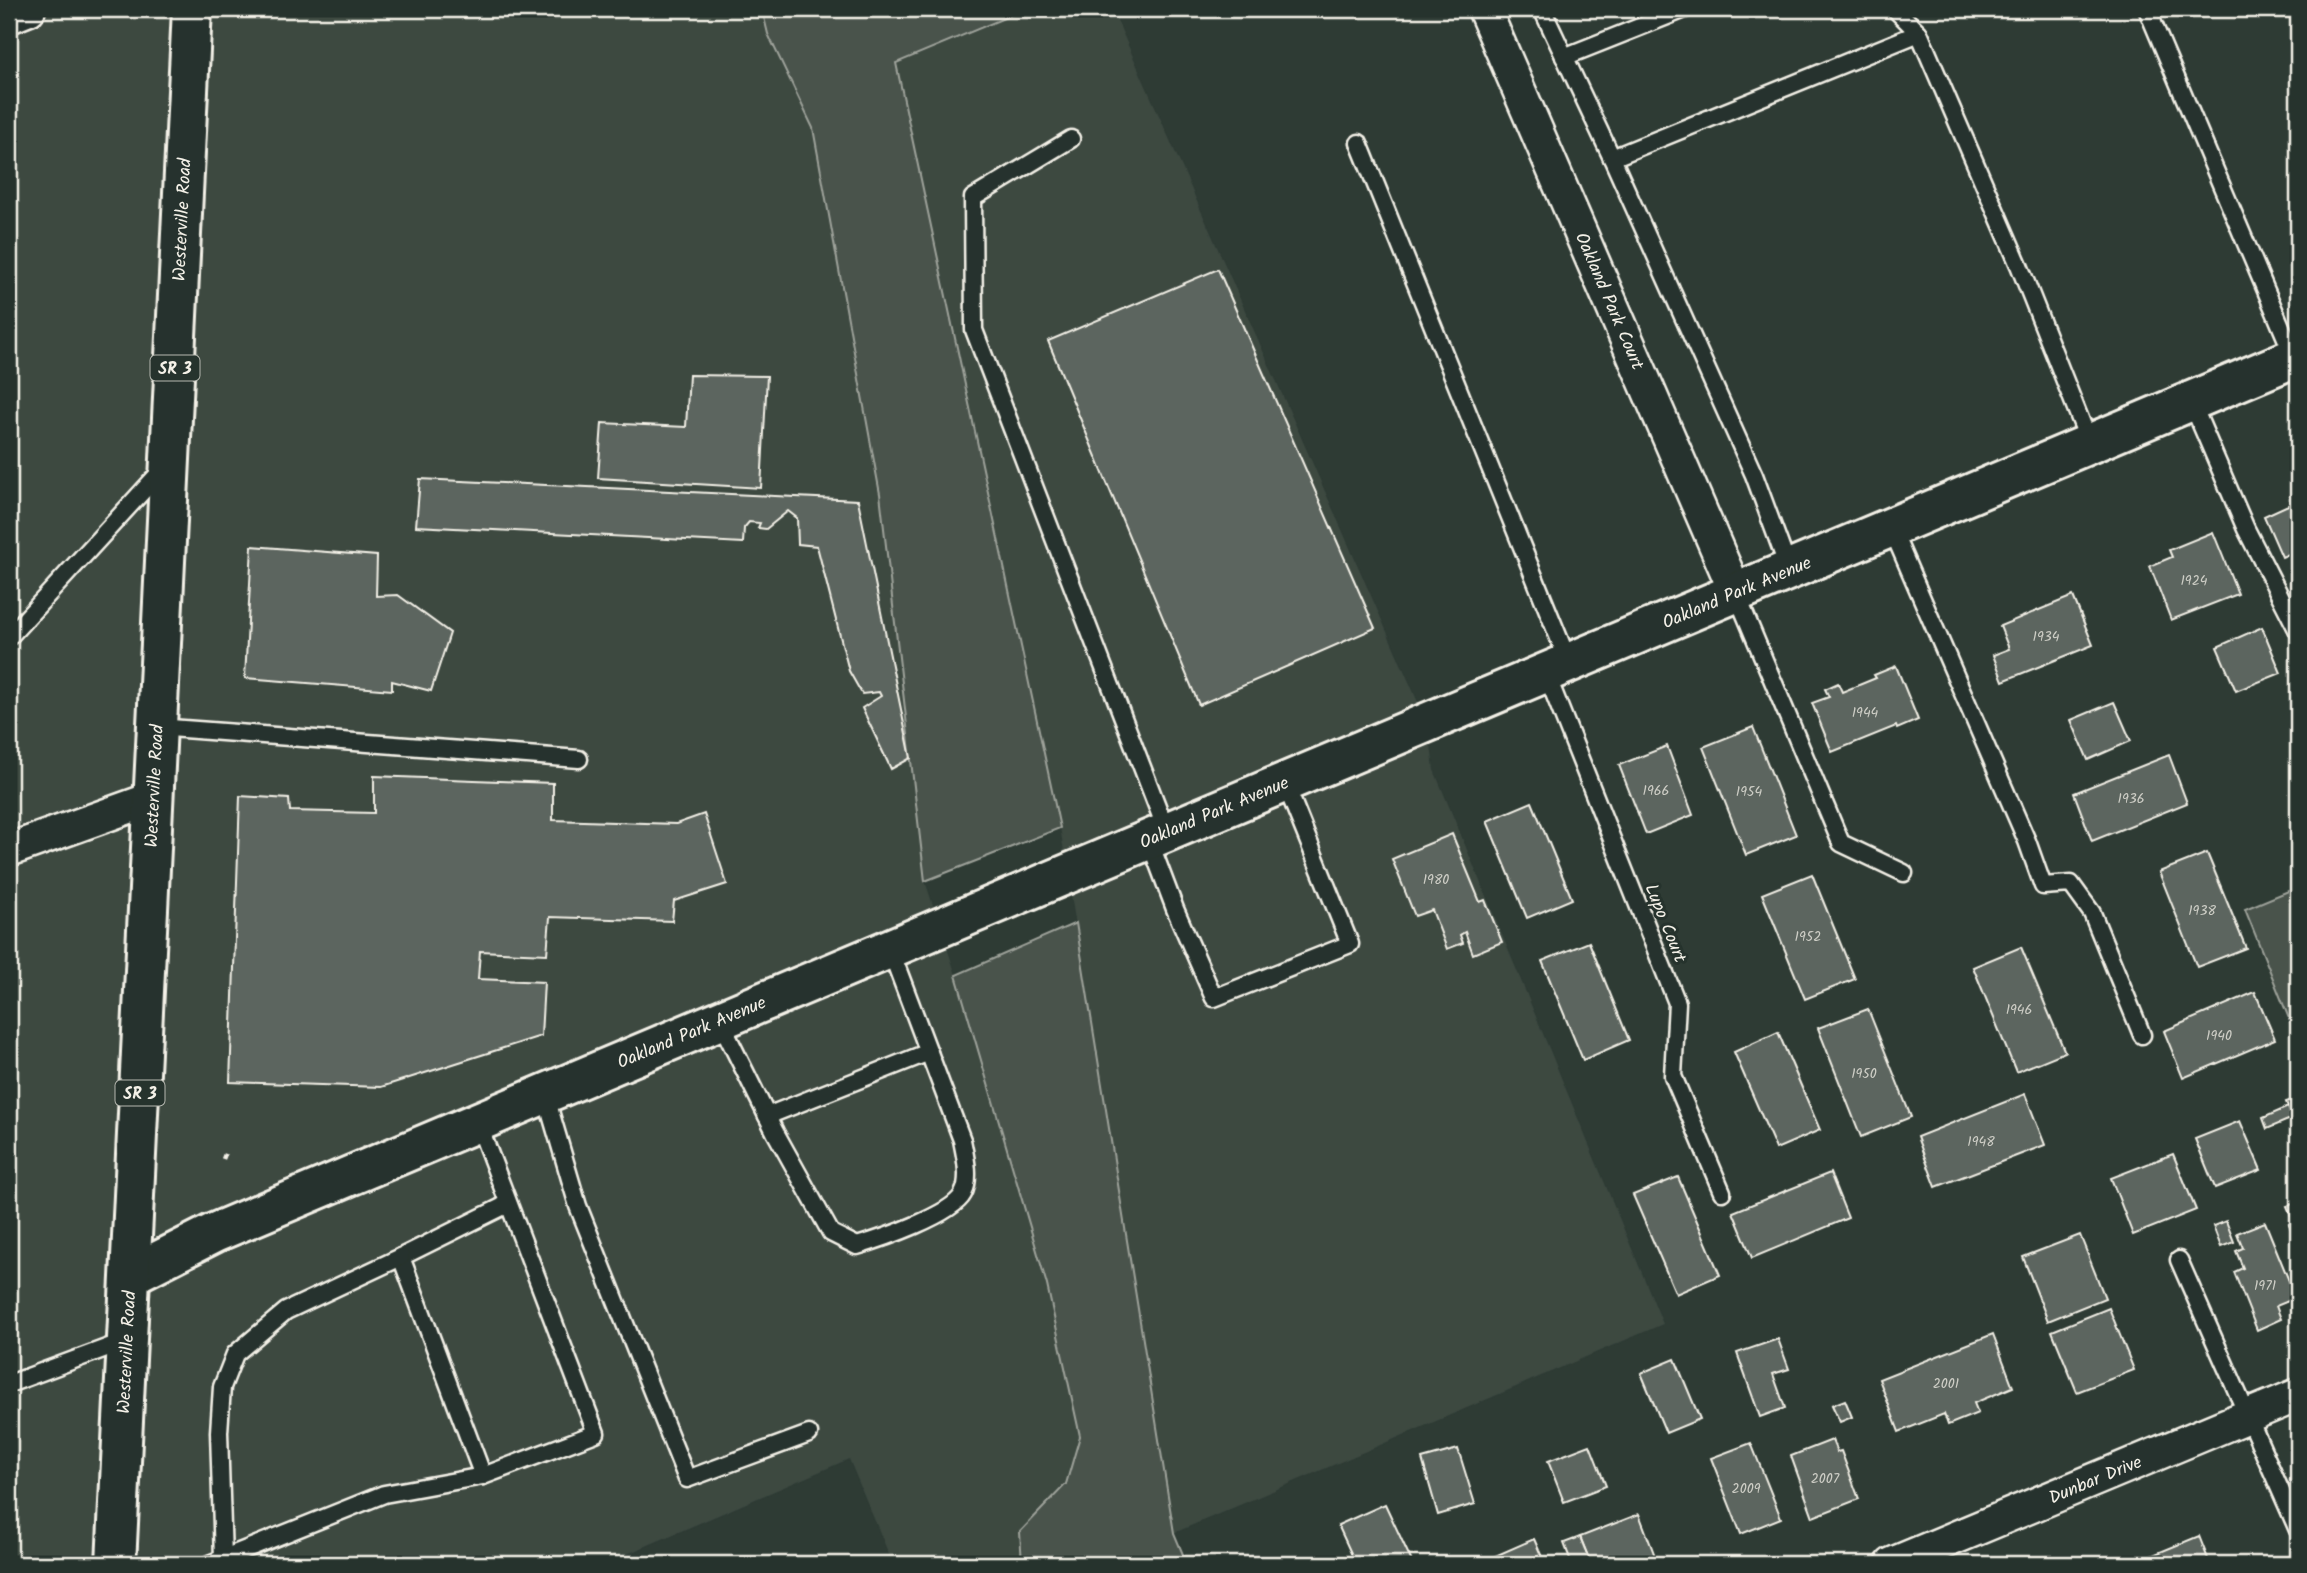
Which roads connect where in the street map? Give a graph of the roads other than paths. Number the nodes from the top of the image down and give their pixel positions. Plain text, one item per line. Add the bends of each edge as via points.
1 (29, 9) edge
2 (192, 9) edge
3 (1484, 9) edge
4 (1542, 9) edge
5 (1685, 9) edge
6 (1895, 9) edge
7 (2147, 9) edge
8 (9, 17) edge
9 (1919, 33) junction
10 (1564, 57) junction
11 (1071, 139) dead end
12 (1359, 143) dead end
13 (1612, 158) junction
14 (2296, 357) edge
15 (2191, 401) junction
16 (2090, 444) junction
17 (170, 461) junction
18 (1891, 527) junction
19 (1789, 570) junction
20 (1736, 593) junction
21 (2298, 631) edge
22 (9, 638) edge
23 (1558, 668) junction
24 (157, 727) junction
25 (579, 759) dead end
26 (1285, 783) junction
27 (154, 798) junction
28 (1158, 836) junction
29 (9, 850) edge
30 (1904, 873) dead end
31 (890, 949) junction
32 (720, 1021) junction
33 (2142, 1035) dead end
34 (929, 1052) junction
35 (545, 1094) junction
36 (767, 1116) junction
37 (478, 1123) junction
38 (1722, 1192) dead end
39 (508, 1204) junction
40 (401, 1257) junction
41 (2179, 1260) dead end
42 (131, 1275) junction
43 (127, 1340) junction
44 (9, 1384) edge
45 (2298, 1395) edge
46 (2248, 1416) junction
47 (809, 1434) dead end
48 (483, 1476) junction
49 (2298, 1530) edge
50 (216, 1561) edge
51 (116, 1564) edge
52 (1892, 1564) edge

1 - 8 street
2 - 17 main road, Westerville Road / SR 3
3 - 20 street, Oakland Park Court
4 - 10 lane
5 - 10 lane
6 - 9 lane
7 - 14 lane
9 - 13 lane
9 - 16 lane via 2020,265
10 - 13 lane
11 - 28 lane via 973,198 974,330 1098,646
12 - 23 lane, Lupo Court
13 - 19 lane via 1754,475
14 - 15 main road, Oakland Park Avenue
15 - 16 main road, Oakland Park Avenue
15 - 21 lane via 2246,529
16 - 18 main road, Oakland Park Avenue
17 - 22 lane
17 - 24 main road, Westerville Road / SR 3
18 - 19 main road, Oakland Park Avenue
18 - 33 lane via 2043,886 2071,884 2092,913
19 - 20 main road, Oakland Park Avenue
20 - 23 main road, Oakland Park Avenue
20 - 30 lane via 1841,843
23 - 26 main road, Oakland Park Avenue
23 - 38 lane, Lupo Court via 1677,1003 1674,1076
24 - 25 lane
24 - 27 main road, Westerville Road / SR 3
26 - 28 main road, Oakland Park Avenue
26 - 28 lane via 1350,944 1214,998 1175,909
27 - 29 street
27 - 42 main road, Westerville Road / SR 3
28 - 31 main road, Oakland Park Avenue
31 - 32 main road, Oakland Park Avenue
31 - 34 lane
32 - 35 main road, Oakland Park Avenue
32 - 36 lane
34 - 36 lane
34 - 36 lane via 962,1140 967,1165 965,1191 955,1205 888,1237 857,1246 831,1233
35 - 37 main road, Oakland Park Avenue
35 - 47 lane via 578,1206 687,1479
37 - 39 lane
37 - 42 main road, Oakland Park Avenue via 215,1233
39 - 40 lane
39 - 48 lane via 596,1433
40 - 48 lane
40 - 50 lane via 286,1311 234,1354 222,1387
41 - 46 lane
42 - 43 main road, Westerville Road / SR 3
43 - 44 lane
43 - 51 main road, Westerville Road / SR 3
45 - 46 street, Dunbar Drive
46 - 49 lane
46 - 52 street, Dunbar Drive
48 - 50 lane via 384,1494

